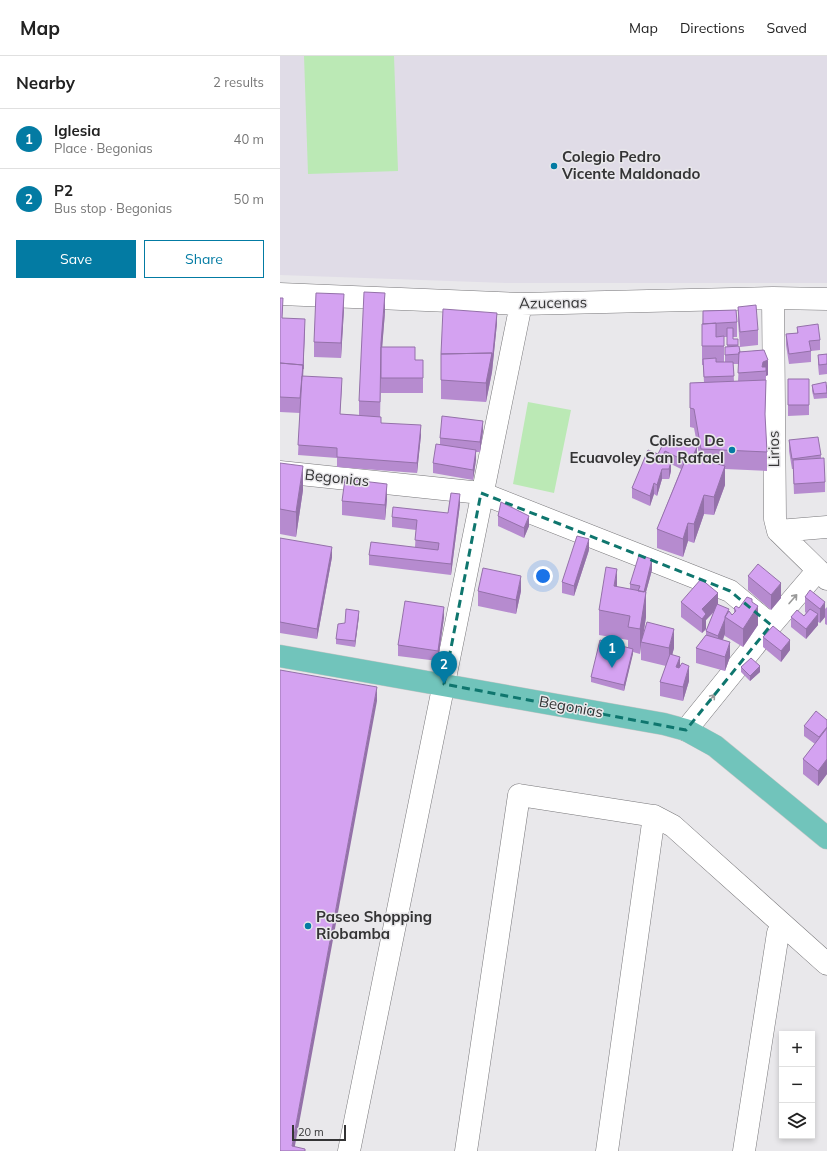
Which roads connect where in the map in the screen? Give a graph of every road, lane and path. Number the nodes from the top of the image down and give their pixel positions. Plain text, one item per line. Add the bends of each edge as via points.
1 (280, 294) edge
2 (772, 298) junction
3 (827, 299) edge
4 (521, 304) junction
5 (280, 472) edge
6 (482, 494) junction
7 (827, 527) edge
8 (778, 531) junction
9 (823, 574) edge
10 (771, 625) junction
11 (280, 656) edge
12 (444, 684) junction
13 (686, 730) junction
14 (654, 816) junction
15 (827, 838) edge
16 (784, 926) junction
17 (827, 964) edge
18 (349, 1151) edge
19 (466, 1151) edge
20 (606, 1151) edge
21 (744, 1151) edge

1 - 4 street, Azucenas
2 - 3 street, Azucenas
2 - 4 street, Azucenas
2 - 8 street, Lirios via 775,512
4 - 6 street
5 - 6 street, Begonias
6 - 10 street, Begonias via 730,591
6 - 12 street
7 - 8 street
8 - 9 street
10 -> 9 street
13 -> 10 street
11 - 12 main road, Begonias
12 - 13 main road, Begonias
12 - 18 street
13 - 15 main road, Begonias via 715,746
14 - 16 street via 673,826
14 - 19 street via 519,796
14 - 20 street
16 - 17 street
16 - 21 street via 778,933

